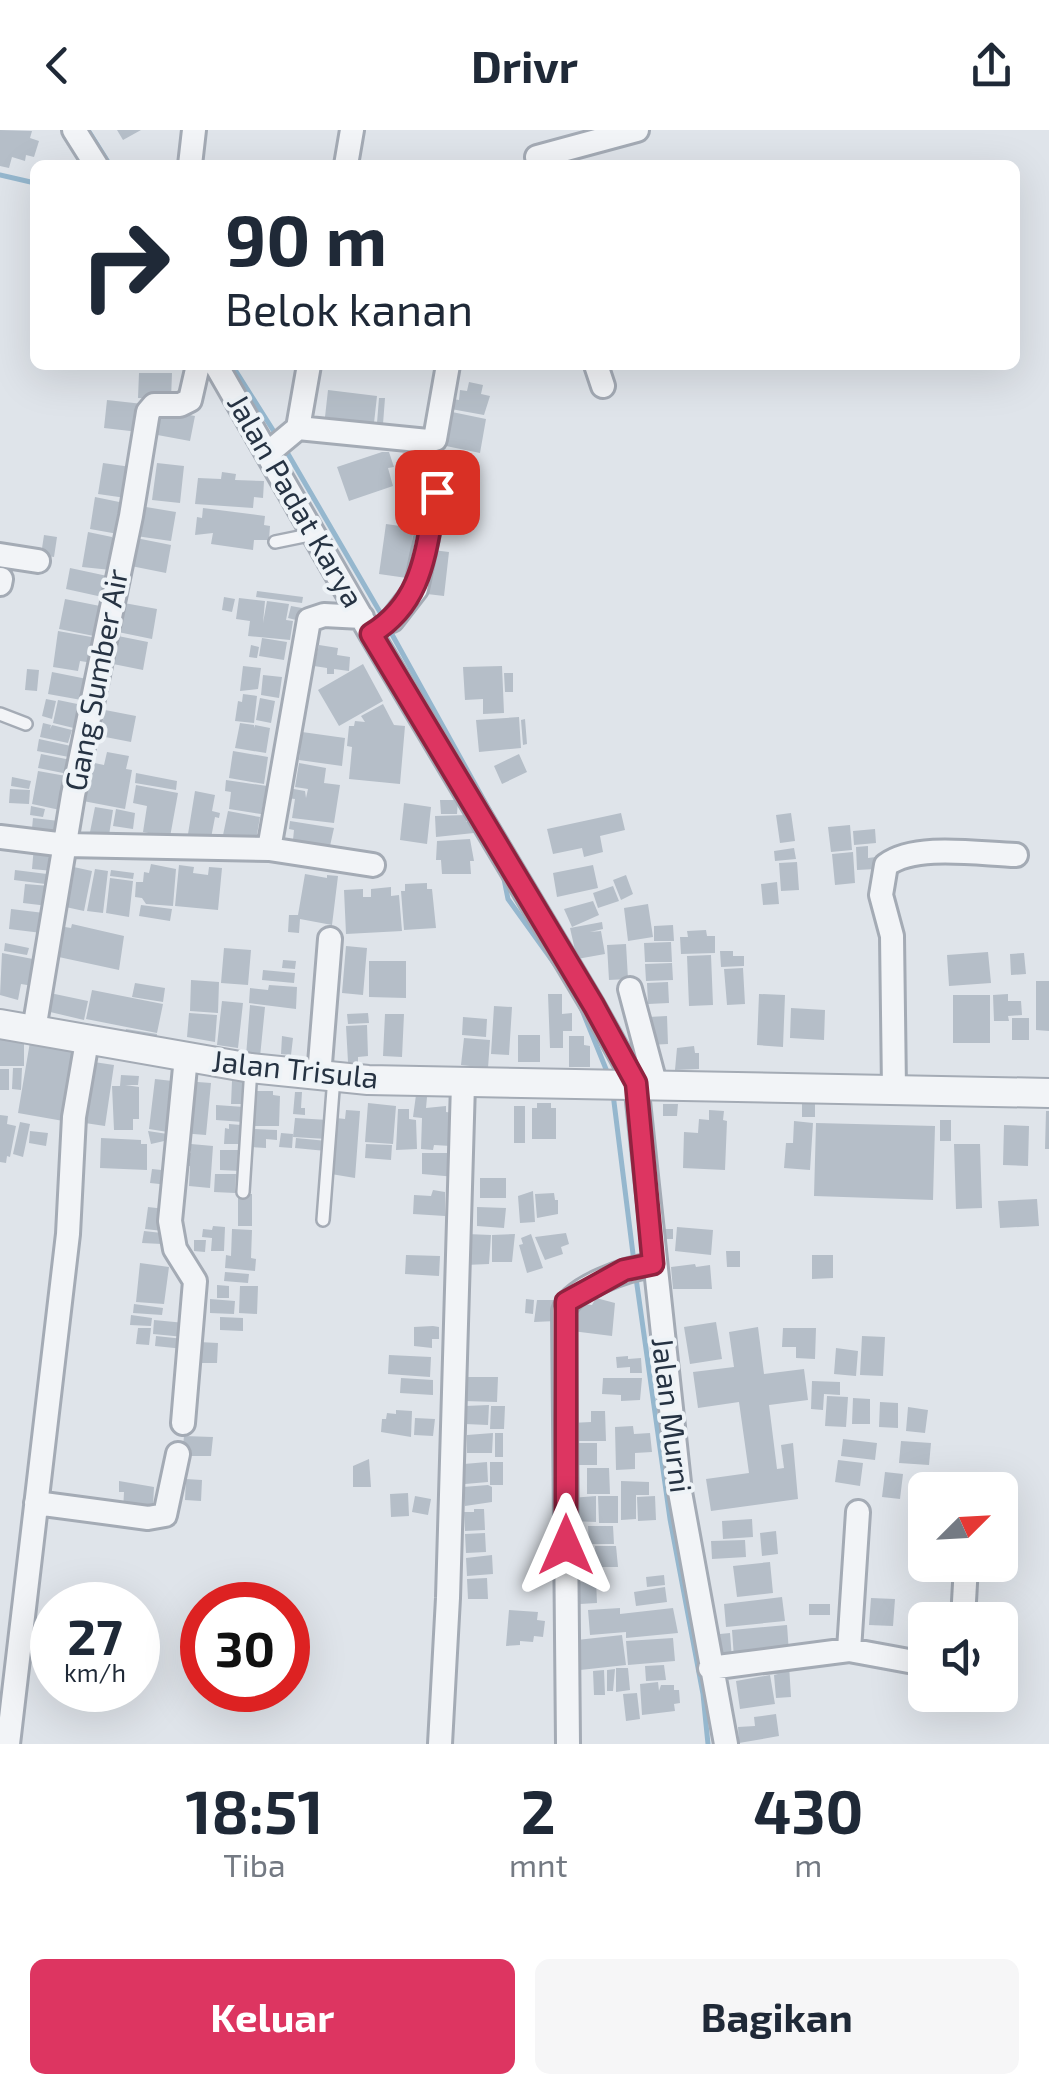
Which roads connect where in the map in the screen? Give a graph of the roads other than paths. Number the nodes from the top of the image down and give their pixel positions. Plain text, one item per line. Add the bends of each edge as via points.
1 (74, 130) edge
2 (194, 130) edge
3 (352, 130) edge
4 (637, 130) edge
5 (93, 160) edge
6 (191, 160) edge
7 (347, 160) edge
8 (538, 160) edge
9 (197, 370) edge
10 (220, 370) edge
11 (307, 370) edge
12 (447, 370) edge
13 (282, 441) junction
14 (437, 492) dead end
15 (314, 534) junction
16 (275, 542) dead end
17 (0, 555) edge
18 (38, 561) dead end
19 (376, 625) junction
20 (0, 715) edge
21 (26, 724) dead end
22 (0, 837) edge
23 (66, 846) junction
24 (270, 850) junction
25 (1016, 855) dead end
26 (374, 865) dead end
27 (330, 939) dead end
28 (630, 989) dead end
29 (0, 1024) edge
30 (34, 1030) junction
31 (88, 1041) junction
32 (186, 1058) junction
33 (251, 1068) junction
34 (327, 1076) junction
35 (625, 1083) junction
36 (464, 1084) junction
37 (894, 1089) junction
38 (1049, 1093) edge
39 (243, 1192) dead end
40 (323, 1220) dead end
41 (640, 1267) junction
42 (183, 1422) dead end
43 (178, 1454) dead end
44 (36, 1504) junction
45 (858, 1512) dead end
46 (848, 1650) junction
47 (908, 1661) edge
48 (710, 1668) junction
49 (8, 1744) edge
50 (440, 1744) edge
51 (568, 1744) edge
52 (726, 1744) edge

1 - 5 street
2 - 6 street
3 - 7 street
4 - 8 street
9 - 23 street, Gang Sumber Air via 190,400 159,403 148,412
10 - 13 street, Jalan Padat Karya
11 - 13 street
12 - 13 street via 434,439 428,442
13 - 15 street, Jalan Padat Karya
14 - 19 street via 416,589
15 - 16 lane
15 - 19 street, Jalan Padat Karya
17 - 18 street
19 - 24 street via 324,615 309,620
19 - 35 street, Jalan Padat Karya
20 - 21 lane
22 - 23 street
23 - 24 street
23 - 30 street, Gang Sumber Air
24 - 26 street
25 - 37 street via 917,852 886,865 881,895 892,936
27 - 34 street
28 - 35 street, Jalan Murni
29 - 30 street, Jalan Trisula
30 - 31 street, Jalan Trisula
31 - 32 street, Jalan Trisula
31 - 44 street via 74,1117 68,1234
32 - 33 street, Jalan Trisula
32 - 42 street via 170,1220 176,1249 195,1281
33 - 34 street, Jalan Trisula
33 - 39 lane
34 - 36 street, Jalan Trisula
34 - 40 lane
35 - 36 street, Jalan Trisula
35 - 37 street, Jalan Trisula
35 - 41 street, Jalan Murni
36 - 50 street
37 - 38 street, Jalan Trisula
41 - 48 street, Jalan Murni
41 - 51 street via 574,1296 564,1311
43 - 44 street via 165,1515
44 - 49 street
45 - 46 street
46 - 47 street
46 - 48 street
48 - 52 street, Jalan Murni

